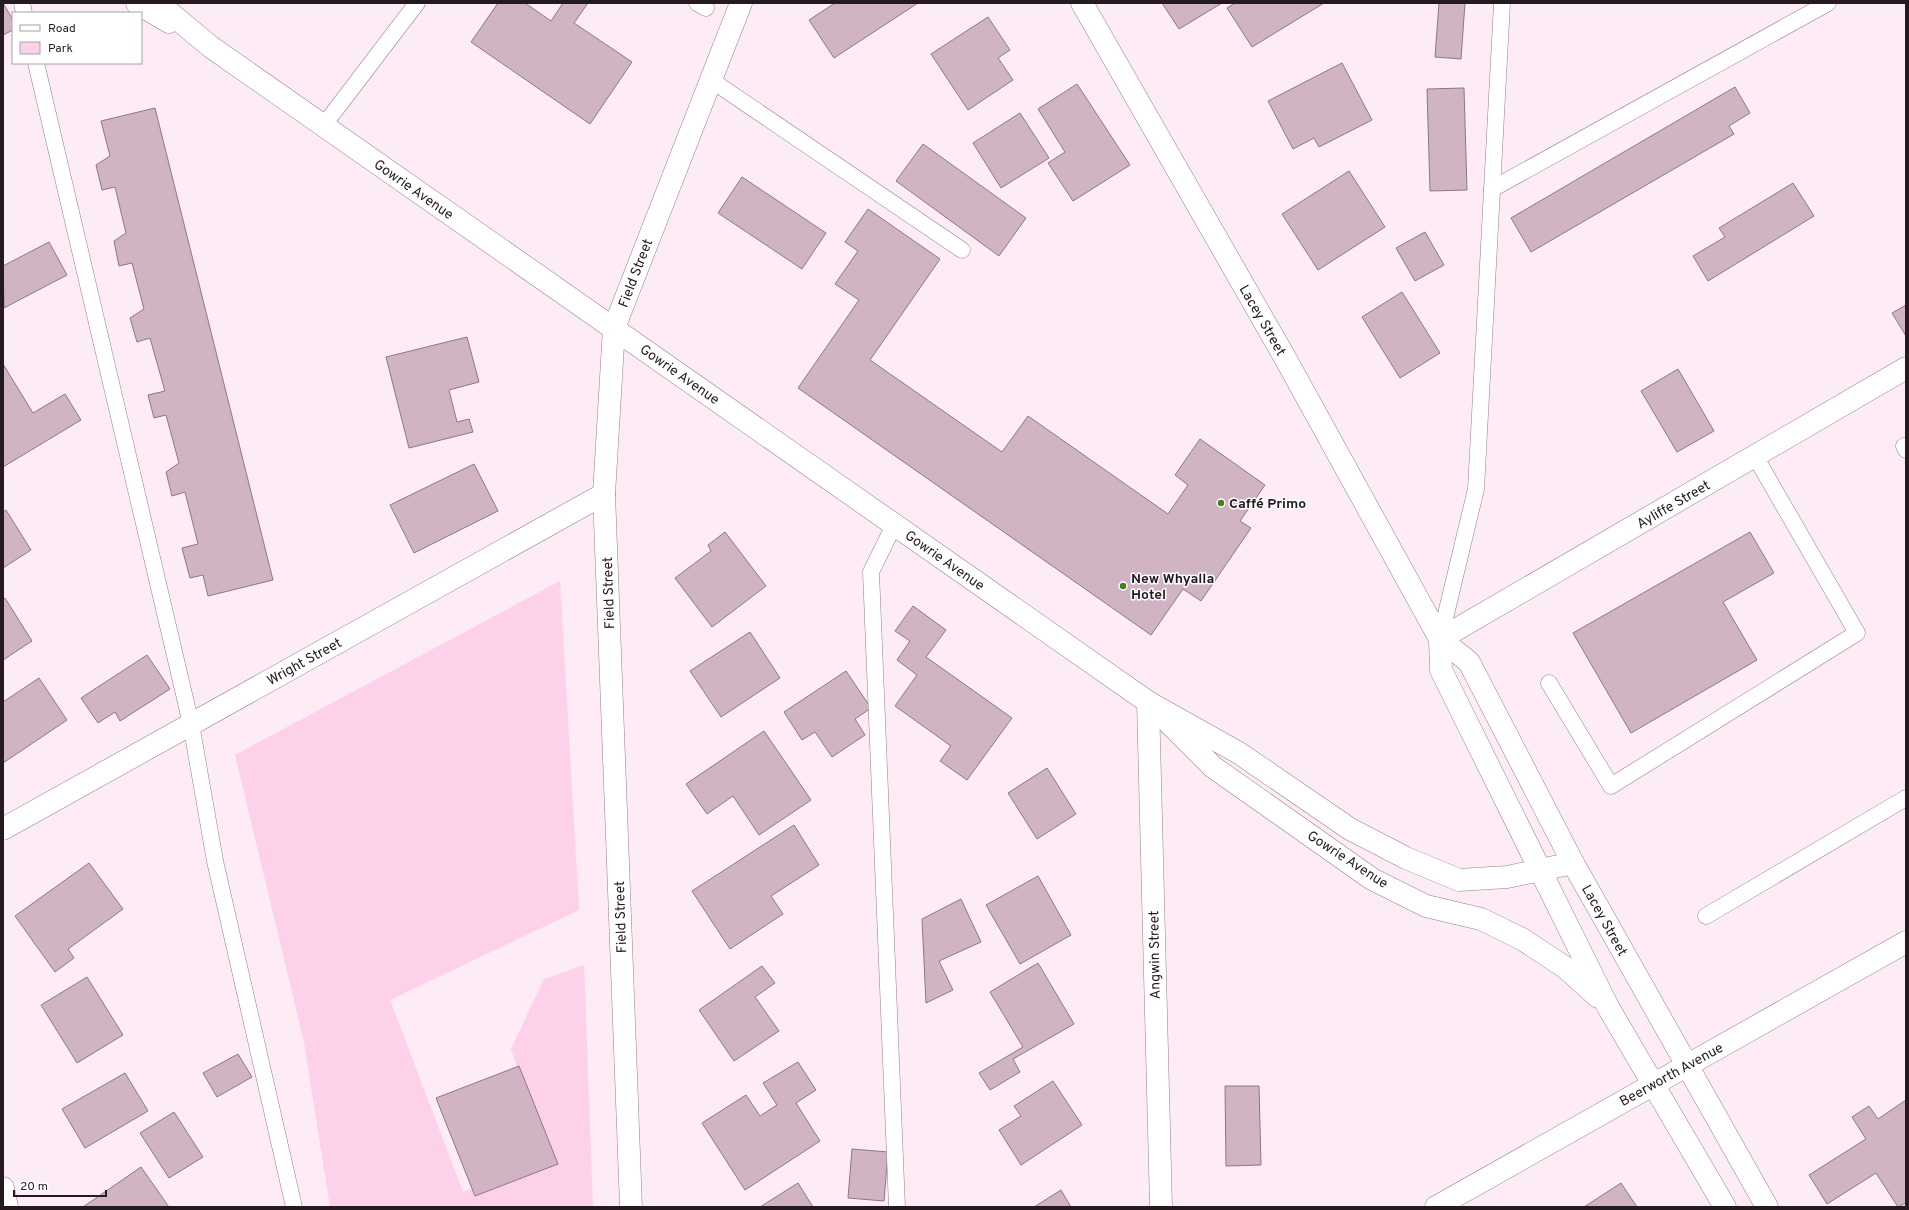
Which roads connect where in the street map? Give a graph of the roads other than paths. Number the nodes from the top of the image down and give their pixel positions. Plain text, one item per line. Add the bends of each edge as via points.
1 (137, 3) edge
2 (158, 3) edge
3 (417, 3) edge
4 (741, 3) edge
5 (1082, 3) edge
6 (1502, 3) edge
7 (1828, 3) edge
8 (211, 47) junction
9 (36, 64) edge
10 (711, 80) junction
11 (324, 125) junction
12 (1492, 189) junction
13 (962, 250) dead end
14 (614, 328) junction
15 (1906, 368) edge
16 (1755, 456) junction
17 (604, 494) junction
18 (894, 525) junction
19 (1440, 639) junction
20 (1549, 683) dead end
21 (1148, 702) junction
22 (191, 724) junction
23 (1906, 798) edge
24 (3, 829) edge
25 (1572, 862) junction
26 (1539, 870) junction
27 (1706, 916) dead end
28 (1906, 942) edge
29 (1608, 1007) junction
30 (1687, 1065) junction
31 (1653, 1084) junction
32 (3, 1188) edge
33 (7, 1207) edge
34 (294, 1207) edge
35 (631, 1207) edge
36 (897, 1207) edge
37 (1161, 1207) edge
38 (1436, 1207) edge
39 (1725, 1207) edge
40 (1767, 1207) edge

1 - 8 street, Gowrie Avenue
2 - 8 street, Gowrie Avenue
3 - 11 lane
4 - 10 street, Field Street
5 - 19 street, Lacey Street via 1284,356
6 - 12 lane
7 - 12 lane
8 - 11 street, Gowrie Avenue
9 - 22 lane
10 - 13 lane
10 - 14 street, Field Street
11 - 14 street, Gowrie Avenue
12 - 19 lane via 1476,489
14 - 17 street, Field Street
14 - 18 street, Gowrie Avenue
15 - 16 street, Ayliffe Street
16 - 19 street, Ayliffe Street
16 - 20 lane via 1857,633 1611,786
17 - 22 street, Wright Street
17 - 35 street, Field Street
18 - 21 street, Gowrie Avenue
18 - 36 lane via 870,572
19 - 25 street, Lacey Street via 1469,662
19 - 26 street, Lacey Street via 1441,670
21 - 26 street, Gowrie Avenue via 1239,753 1350,829 1406,858 1459,880 1507,877
21 - 29 street, Gowrie Avenue via 1213,767 1372,879 1426,906 1481,919 1522,939 1566,968
21 - 37 street, Angwin Street
22 - 24 street, Wright Street
22 - 34 lane via 215,861
23 - 27 lane
25 - 26 street, Gowrie Avenue
25 - 30 street, Lacey Street
26 - 29 street, Lacey Street
28 - 30 street, Beerworth Avenue
29 - 31 street, Lacey Street
30 - 31 street, Beerworth Avenue
30 - 40 street, Lacey Street
31 - 38 street, Beerworth Avenue
31 - 39 street, Lacey Street
32 - 33 street

